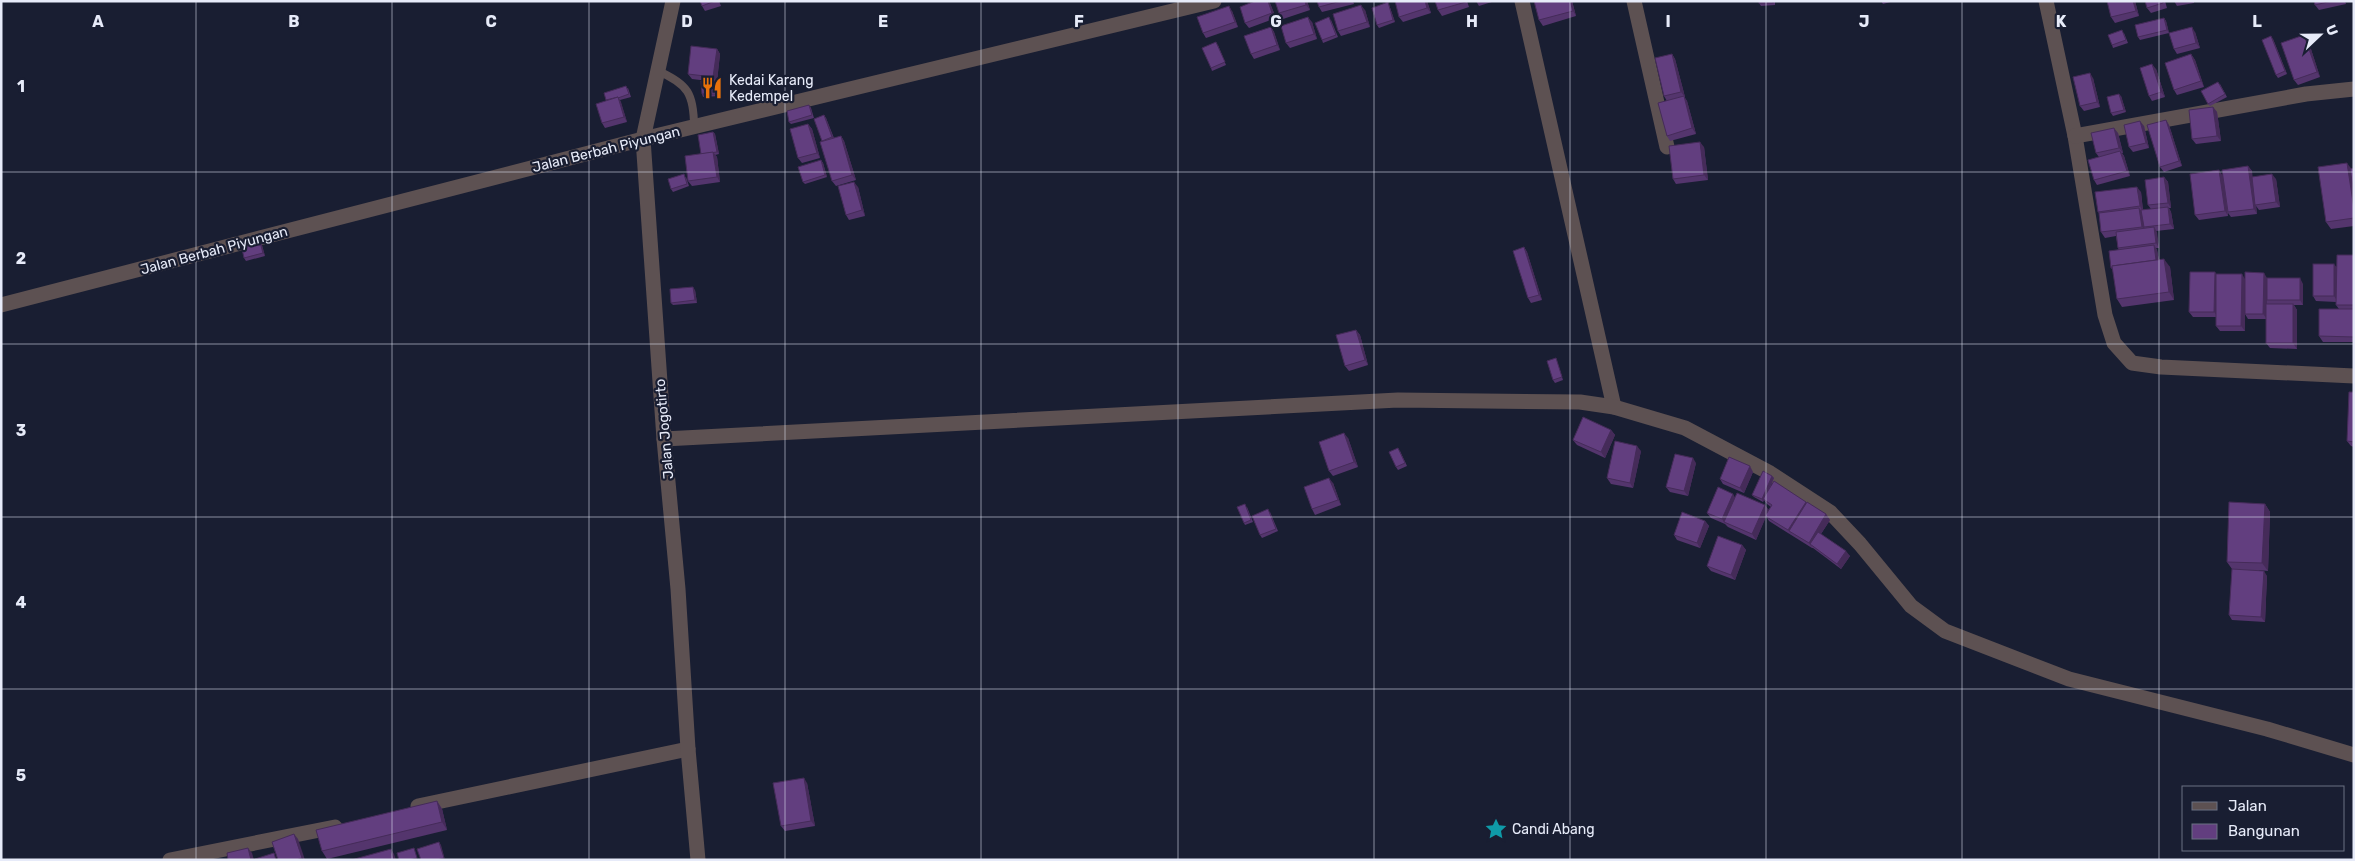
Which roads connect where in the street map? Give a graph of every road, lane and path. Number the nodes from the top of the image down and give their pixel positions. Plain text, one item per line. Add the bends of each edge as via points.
1 (673, 1) edge
2 (1214, 1) edge
3 (1522, 1) edge
4 (1634, 1) edge
5 (2046, 1) edge
6 (658, 71) junction
7 (2354, 89) edge
8 (694, 127) junction
9 (2075, 136) junction
10 (643, 139) junction
11 (1667, 147) edge
12 (1, 306) edge
13 (2354, 376) edge
14 (1614, 406) junction
15 (664, 439) junction
16 (688, 749) junction
17 (2354, 754) edge
18 (401, 810) edge
19 (346, 824) edge
20 (170, 860) edge
21 (698, 860) edge

1 - 6 street, Jalan Jogotirto
2 - 8 street, Jalan Berbah Piyungan
3 - 14 street
4 - 11 street
5 - 9 street
6 - 8 lane via 674,77 688,90 694,107
6 - 10 street, Jalan Jogotirto
7 - 9 street via 2306,94
8 - 10 street, Jalan Berbah Piyungan
9 - 13 street via 2105,315 2114,343 2132,363
10 - 12 street, Jalan Berbah Piyungan
10 - 15 street, Jalan Jogotirto
14 - 15 street via 1580,402 1398,400
14 - 17 street via 1685,428 1770,473 1830,512 1911,606 1945,631 2069,679
15 - 16 street, Jalan Jogotirto
16 - 18 street
16 - 21 street, Jalan Jogotirto
19 - 20 street

